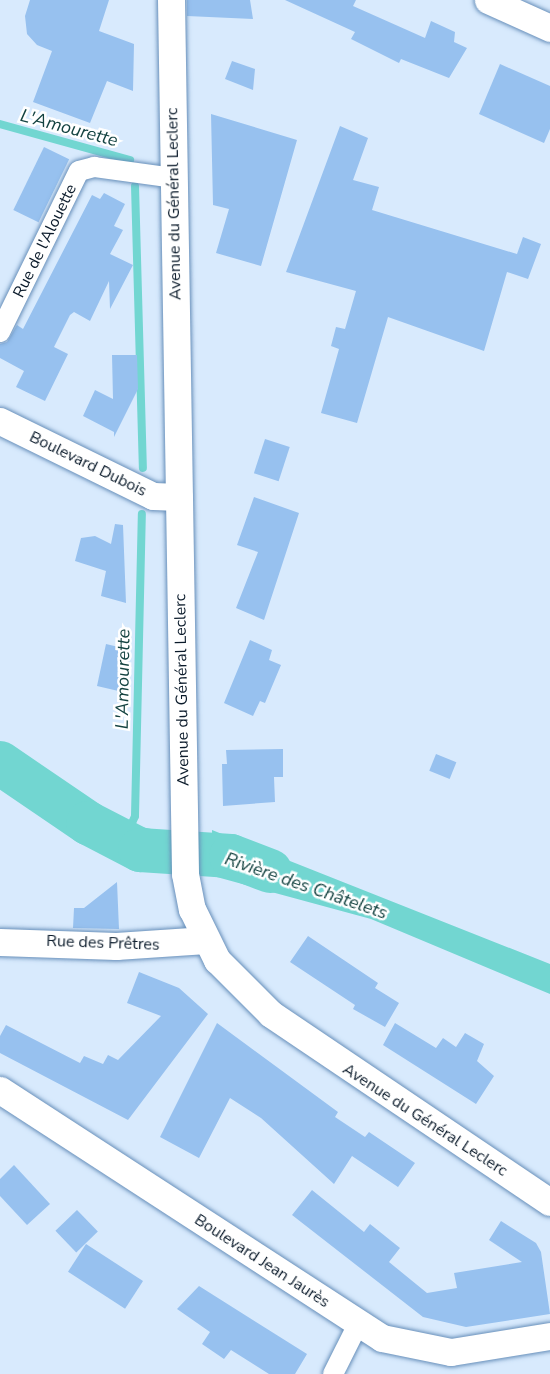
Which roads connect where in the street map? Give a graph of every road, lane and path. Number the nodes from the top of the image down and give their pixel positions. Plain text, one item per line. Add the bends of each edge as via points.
1 (171, 0) edge
2 (488, 0) edge
3 (550, 28) edge
4 (174, 178) junction
5 (0, 332) edge
6 (0, 421) edge
7 (179, 498) junction
8 (206, 940) junction
9 (0, 942) edge
10 (0, 1090) edge
11 (550, 1202) edge
12 (358, 1324) junction
13 (550, 1336) edge
14 (333, 1374) edge

1 - 4 main road, Avenue du Général Leclerc
2 - 3 main road
4 - 5 street, Rue de l'Alouette via 94,167 80,171
4 - 7 main road, Avenue du Général Leclerc
6 - 7 main road, Boulevard Dubois via 153,496
7 - 8 main road, Avenue du Général Leclerc via 185,874 192,909
8 - 9 main road, Rue des Prêtres via 116,946
8 - 11 main road, Avenue du Général Leclerc via 237,983 290,1030
10 - 12 main road, Boulevard Jean Jaurès
12 - 13 main road, Boulevard Jean Jaurès via 394,1342 436,1351
12 - 14 street

